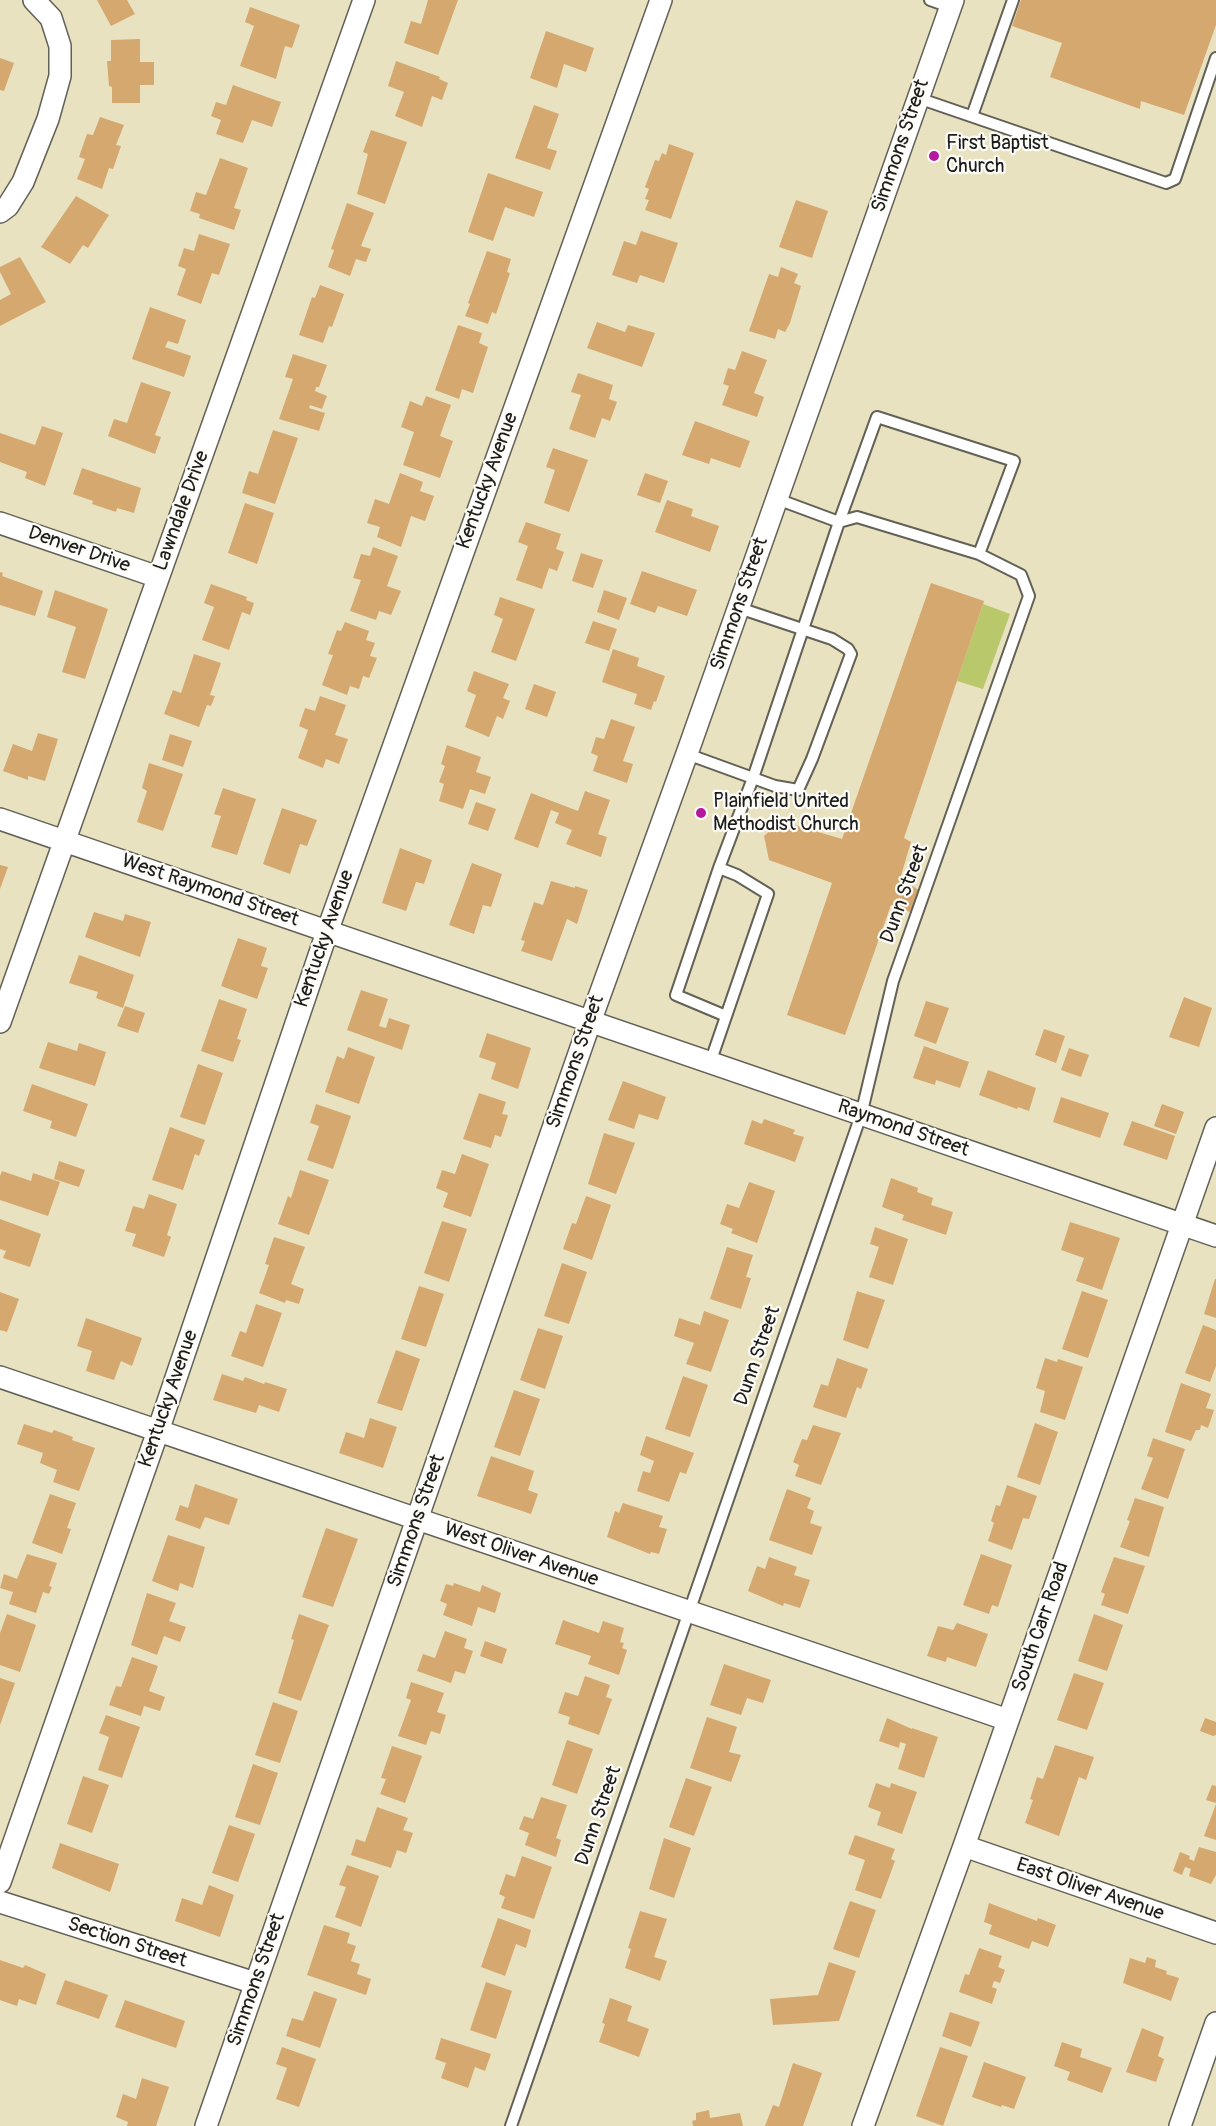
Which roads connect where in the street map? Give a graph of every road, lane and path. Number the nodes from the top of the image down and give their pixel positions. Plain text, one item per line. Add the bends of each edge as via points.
1 (34, 0) edge
2 (364, 0) edge
3 (661, 0) edge
4 (930, 0) edge
5 (1013, 0) edge
6 (952, 4) edge
7 (1216, 58) edge
8 (918, 98) junction
9 (972, 116) junction
10 (0, 212) edge
11 (777, 499) junction
12 (839, 522) junction
13 (0, 523) edge
14 (979, 554) junction
15 (158, 577) junction
16 (739, 608) junction
17 (802, 629) junction
18 (687, 754) junction
19 (753, 778) junction
20 (0, 819) edge
21 (64, 841) junction
22 (719, 868) junction
23 (327, 932) junction
24 (726, 1016) junction
25 (0, 1022) edge
26 (590, 1023) junction
27 (710, 1063) junction
28 (861, 1115) junction
29 (1216, 1128) edge
30 (1183, 1225) junction
31 (1216, 1236) edge
32 (0, 1377) edge
33 (158, 1431) junction
34 (418, 1520) junction
35 (689, 1612) junction
36 (1008, 1720) junction
37 (964, 1846) junction
38 (0, 1882) edge
39 (0, 1902) edge
40 (1216, 1934) edge
41 (255, 1983) junction
42 (1216, 2024) edge
43 (206, 2126) edge
44 (511, 2126) edge
45 (863, 2126) edge
46 (1180, 2126) edge

1 - 10 street via 51,18 60,46 60,76 23,182
2 - 15 street, Lawndale Drive
3 - 23 street, Kentucky Avenue
4 - 6 lane
5 - 9 lane
6 - 8 street, Simmons Street
7 - 9 lane via 1175,179 1166,183
8 - 9 lane
8 - 11 street, Simmons Street
11 - 12 lane
11 - 16 street, Simmons Street
12 - 14 lane via 857,517
12 - 14 lane via 877,417 1014,461
12 - 17 lane
13 - 15 street, Denver Drive
14 - 28 lane, Dunn Street via 1021,575 1029,596 893,981
15 - 21 street, Lawndale Drive
16 - 17 lane
16 - 18 street, Simmons Street
17 - 19 lane
17 - 19 lane via 832,639 851,654 798,790
18 - 19 lane
18 - 26 street, Simmons Street
19 - 22 lane
20 - 21 street, West Raymond Street
21 - 23 street, West Raymond Street
21 - 25 street, Lawndale Drive
22 - 24 lane via 768,894
22 - 24 lane via 676,995
23 - 26 street, West Raymond Street
23 - 33 street, Kentucky Avenue
24 - 27 lane
26 - 27 street, Raymond Street
26 - 34 street, Simmons Street
27 - 28 street, Raymond Street
28 - 30 street, Raymond Street
28 - 35 lane, Dunn Street
29 - 30 street, South Carr Road
30 - 31 street, Raymond Street
30 - 36 street, South Carr Road
32 - 33 street, West Oliver Avenue
33 - 34 street, West Oliver Avenue
33 - 38 street, Kentucky Avenue
34 - 35 street, West Oliver Avenue
34 - 41 street, Simmons Street
35 - 36 street, West Oliver Avenue
35 - 44 lane, Dunn Street
36 - 37 street, South Carr Road
37 - 40 street, East Oliver Avenue
37 - 45 street, South Carr Road
39 - 41 street, Section Street
41 - 43 street, Simmons Street
42 - 46 street

